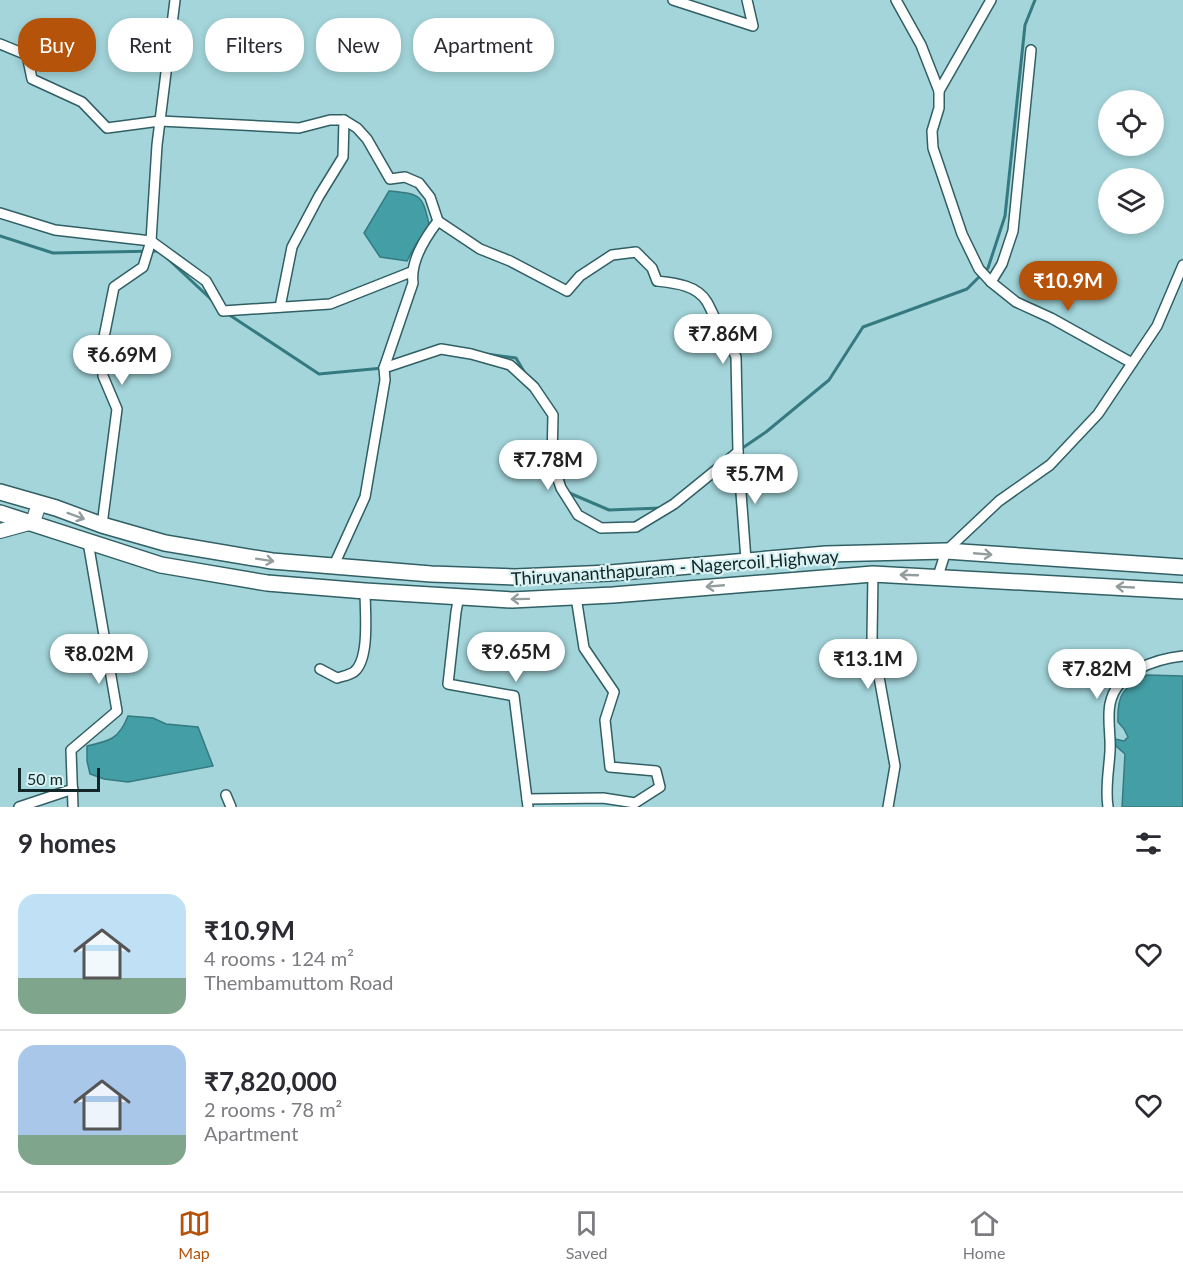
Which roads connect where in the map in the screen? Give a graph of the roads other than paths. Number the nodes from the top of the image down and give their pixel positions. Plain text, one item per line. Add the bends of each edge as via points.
1 (175, 0) edge
2 (673, 0) edge
3 (747, 0) edge
4 (896, 0) edge
5 (991, 0) edge
6 (0, 44) edge
7 (1031, 50) dead end
8 (939, 91) junction
9 (344, 120) junction
10 (160, 121) junction
11 (0, 213) edge
12 (438, 221) junction
13 (151, 243) junction
14 (1183, 265) edge
15 (411, 272) junction
16 (991, 282) junction
17 (280, 307) junction
18 (1132, 363) junction
19 (384, 368) junction
20 (738, 452) junction
21 (0, 492) edge
22 (39, 504) junction
23 (0, 513) edge
24 (33, 522) junction
25 (102, 525) junction
26 (0, 531) edge
27 (88, 542) junction
28 (946, 551) junction
29 (746, 560) junction
30 (334, 565) junction
31 (1183, 567) edge
32 (873, 573) junction
33 (938, 576) junction
34 (365, 591) junction
35 (1183, 591) edge
36 (459, 596) junction
37 (576, 597) junction
38 (1183, 656) edge
39 (320, 669) dead end
40 (73, 789) junction
41 (226, 795) dead end
42 (527, 803) edge
43 (19, 807) edge
44 (73, 807) edge
45 (231, 807) edge
46 (888, 807) edge
47 (1108, 807) edge

1 - 10 street
2 - 3 street via 753,26
4 - 8 street via 921,45
5 - 8 street
6 - 10 street via 27,55 32,79 82,102 107,128
7 - 16 street via 1013,231
8 - 16 street via 933,148 962,234 979,269
9 - 10 street via 299,128
9 - 12 street via 367,138 390,179 405,177 419,183 430,197
9 - 17 street via 343,157 292,247
10 - 13 street
11 - 13 street via 55,230
12 - 15 street via 426,236
12 - 20 street via 480,249 567,291 580,276 612,255 636,252 652,268 657,281 697,291 706,300 736,357
13 - 17 street via 206,281 223,311
13 - 25 street via 143,267 114,287 102,347 103,376 117,409
14 - 18 street via 1157,326
15 - 17 street via 330,304
15 - 19 street via 412,283
16 - 18 street via 1016,302
18 - 28 street via 1098,414 1050,465 999,501
19 - 20 street via 441,350 510,365 534,387 553,415 552,462 561,488 578,515 601,528 636,527 674,504
19 - 30 street via 365,497
20 - 29 street
21 - 22 main road, Thiruvananthapuram - Nagercoil Highway
22 - 24 main road
22 -> 25 main road, Thiruvananthapuram - Nagercoil Highway
23 - 24 main road, Thiruvananthapuram - Nagercoil Highway
24 - 26 main road
24 - 27 main road, Thiruvananthapuram - Nagercoil Highway
25 -> 30 main road, Thiruvananthapuram - Nagercoil Highway via 165,543 272,561
27 - 34 main road, Thiruvananthapuram - Nagercoil Highway via 161,565 267,583
27 - 40 street via 117,711 71,750
28 - 29 main road, Thiruvananthapuram - Nagercoil Highway
28 -> 31 main road, Thiruvananthapuram - Nagercoil Highway
28 - 33 street
29 - 30 main road, Thiruvananthapuram - Nagercoil Highway via 515,577
33 -> 32 main road, Thiruvananthapuram - Nagercoil Highway
32 -> 37 main road, Thiruvananthapuram - Nagercoil Highway
32 - 46 street via 872,638 895,766
35 -> 33 main road, Thiruvananthapuram - Nagercoil Highway
34 - 36 main road, Thiruvananthapuram - Nagercoil Highway
34 - 39 street via 364,657 355,671 345,676 337,678
37 -> 36 main road, Thiruvananthapuram - Nagercoil Highway via 512,600
36 - 42 street via 448,684 514,696
37 - 42 street via 584,648 614,692 605,720 610,767 656,771 660,787 634,803 603,798
38 - 47 street via 1163,658 1123,678 1110,703
40 - 43 street
40 - 44 street
41 - 45 street

